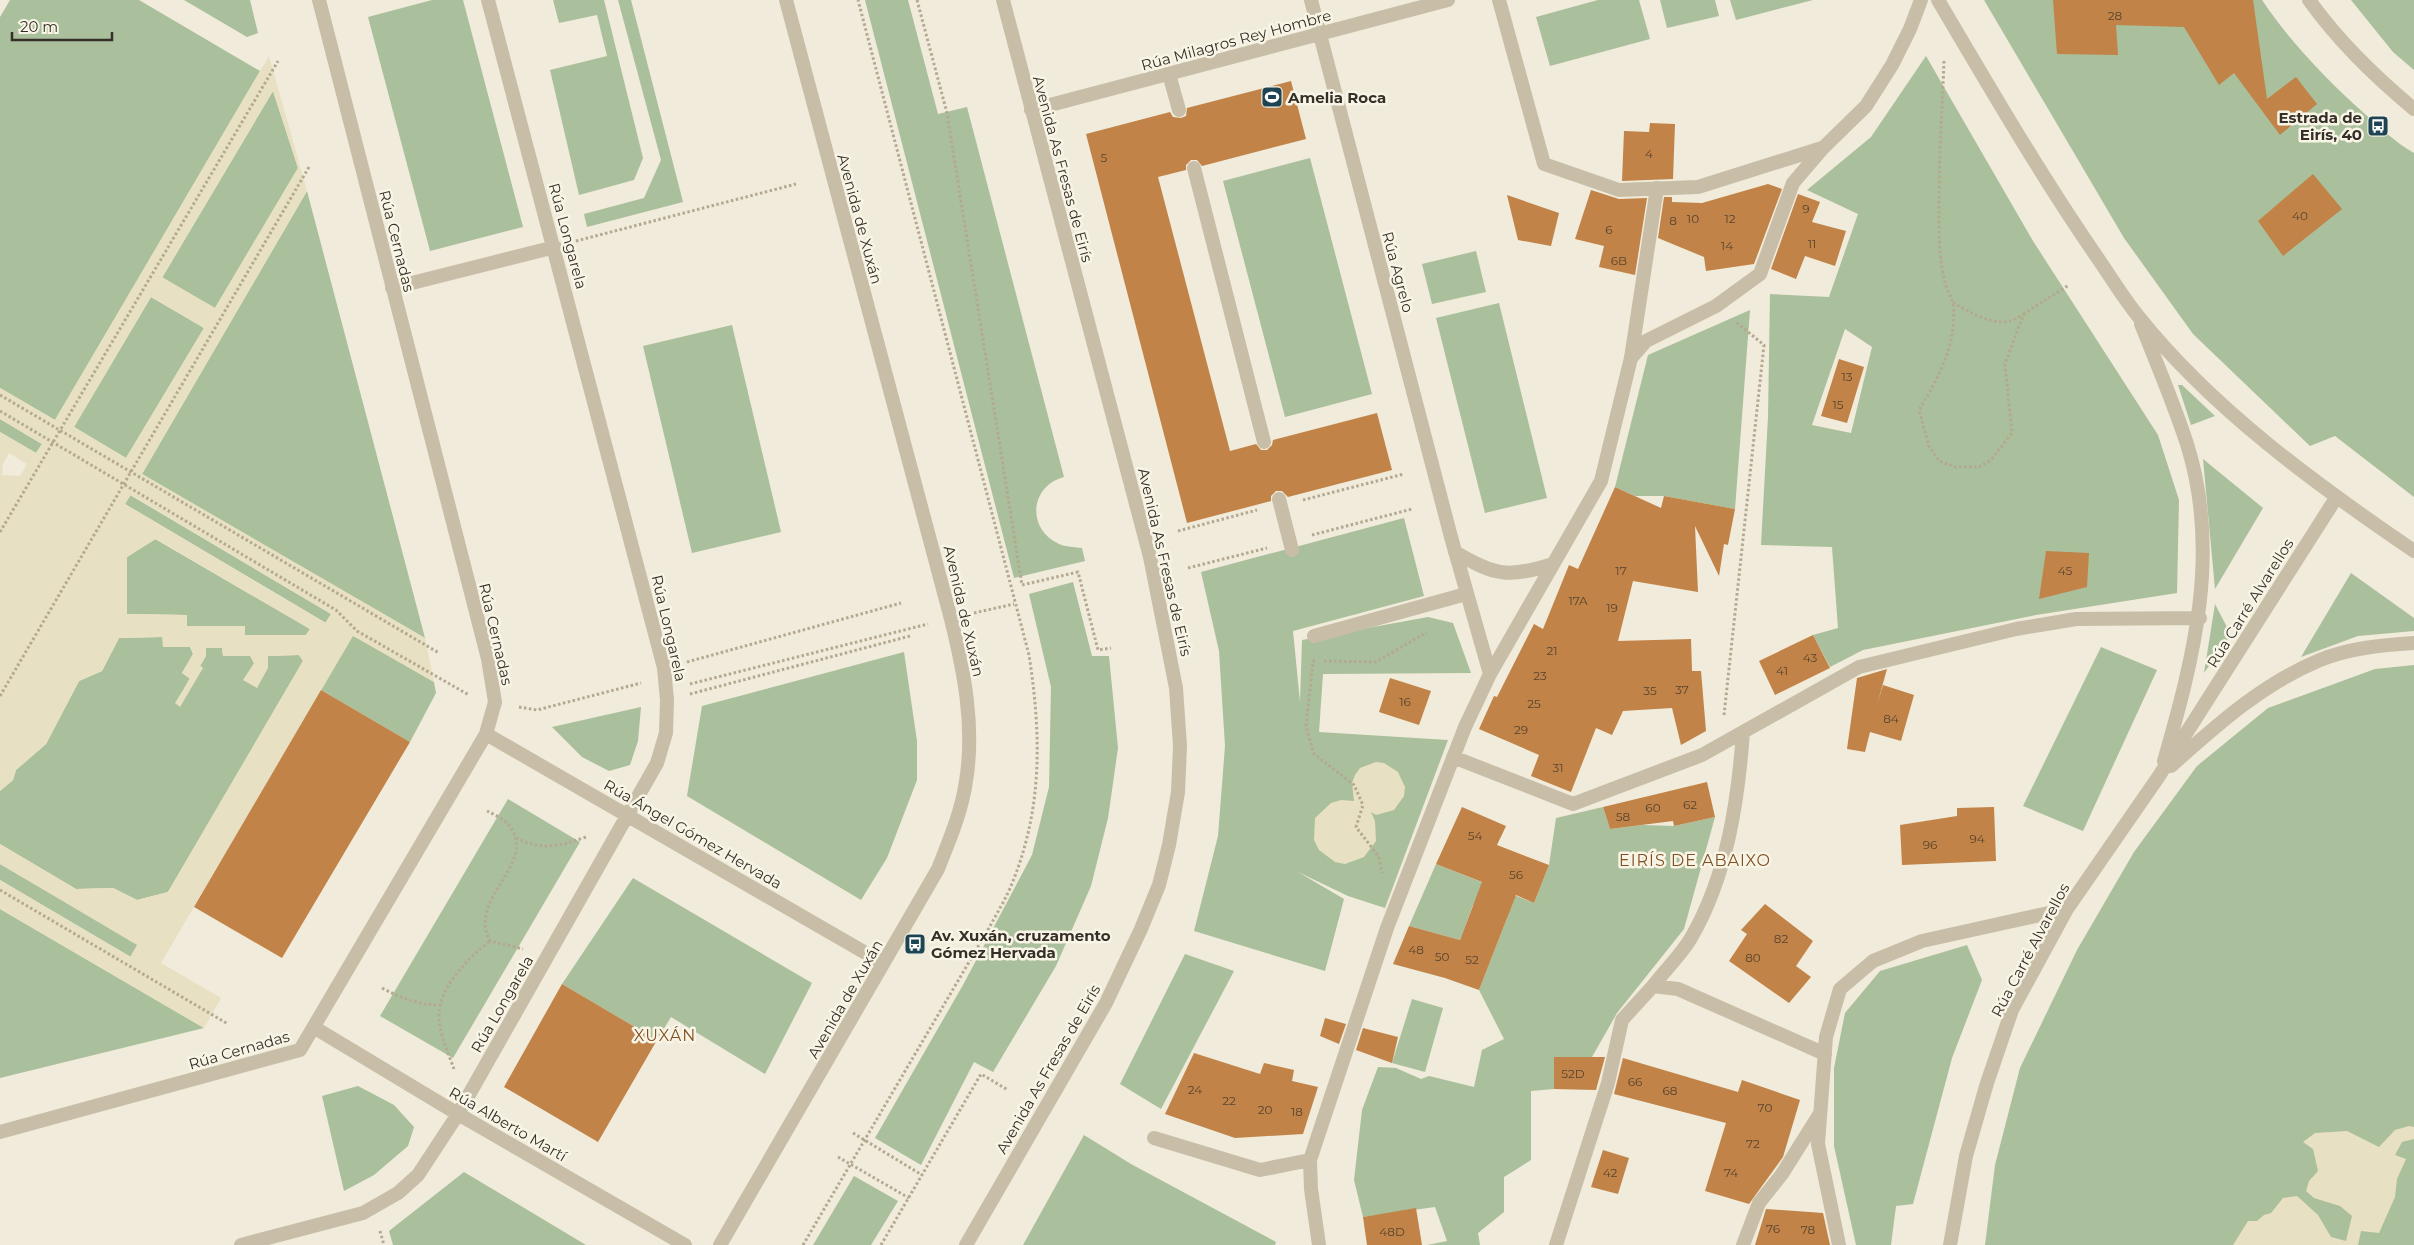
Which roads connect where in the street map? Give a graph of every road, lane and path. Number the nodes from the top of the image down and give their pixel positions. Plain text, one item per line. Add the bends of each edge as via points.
1 (321, 0) edge
2 (488, 0) edge
3 (786, 0) edge
4 (917, 0) edge
5 (1003, 0) edge
6 (1311, 0) edge
7 (1448, 0) edge
8 (1499, 0) edge
9 (1921, 0) edge
10 (1938, 0) edge
11 (2309, 0) edge
12 (1320, 35) junction
13 (1944, 56) dead end
14 (278, 61) dead end
15 (1169, 74) junction
16 (2414, 109) edge
17 (1031, 110) junction
18 (1179, 110) dead end
19 (1823, 148) junction
20 (309, 167) dead end
21 (1194, 168) dead end
22 (796, 184) dead end
23 (1657, 188) junction
24 (576, 241) dead end
25 (555, 247) junction
26 (2069, 285) dead end
27 (392, 288) junction
28 (1953, 303) junction
29 (1716, 306) junction
30 (2025, 313) junction
31 (2138, 316) junction
32 (1631, 358) junction
33 (0, 396) edge
34 (0, 411) edge
35 (60, 431) junction
36 (53, 442) junction
37 (1264, 442) dead end
38 (131, 472) junction
39 (1404, 474) dead end
40 (124, 485) junction
41 (2336, 498) junction
42 (1279, 499) dead end
43 (1304, 508) dead end
44 (1263, 509) dead end
45 (1412, 509) dead end
46 (1309, 526) dead end
47 (1178, 531) dead end
48 (0, 532) edge
49 (1273, 546) dead end
50 (1292, 550) dead end
51 (2414, 551) edge
52 (1456, 552) junction
53 (1553, 564) junction
54 (1188, 568) dead end
55 (1466, 594) junction
56 (901, 603) dead end
57 (2200, 618) junction
58 (1434, 628) dead end
59 (357, 631) dead end
60 (910, 636) dead end
61 (1314, 636) dead end
62 (2414, 643) edge
63 (1111, 648) dead end
64 (438, 653) dead end
65 (685, 662) dead end
66 (1490, 674) junction
67 (689, 694) dead end
68 (0, 696) edge
69 (1723, 721) dead end
70 (1743, 732) junction
71 (486, 734) junction
72 (1453, 757) junction
73 (2159, 776) junction
74 (487, 811) dead end
75 (628, 816) junction
76 (593, 835) dead end
77 (515, 838) junction
78 (1383, 881) dead end
79 (0, 890) edge
80 (2067, 909) junction
81 (490, 941) junction
82 (525, 950) dead end
83 (883, 964) junction
84 (1653, 986) junction
85 (382, 988) dead end
86 (442, 1005) junction
87 (228, 1024) dead end
88 (315, 1028) junction
89 (1825, 1054) junction
90 (454, 1070) dead end
91 (1008, 1090) dead end
92 (1821, 1112) junction
93 (458, 1114) junction
94 (0, 1132) edge
95 (853, 1132) dead end
96 (1154, 1138) dead end
97 (838, 1157) dead end
98 (1310, 1160) junction
99 (922, 1175) junction
100 (909, 1198) junction
101 (379, 1228) dead end
102 (1318, 1244) edge
103 (242, 1245) edge
104 (384, 1245) edge
105 (685, 1245) edge
106 (720, 1245) edge
107 (881, 1245) edge
108 (966, 1245) edge
109 (1556, 1245) edge
110 (1743, 1245) edge
111 (1839, 1245) edge
112 (1950, 1245) edge

1 - 27 street, Rúa Cernadas
2 - 25 street, Rúa Longarela
3 - 83 street, Avenida de Xuxán via 947,604 967,698 966,782 955,824 938,869
4 - 63 path via 947,112 1022,585 1078,572 1098,650
5 - 17 street, Avenida As Fresas de Eirís
6 - 12 street, Rúa Agrelo
7 - 12 street, Rúa Milagros Rey Hombre
8 - 23 street via 1544,164 1619,190
9 - 19 street via 1896,58 1866,106
10 - 31 street via 2046,181
11 - 16 street via 2331,31 2372,74
12 - 15 street, Rúa Milagros Rey Hombre
12 - 52 street, Rúa Agrelo
13 - 28 path via 1940,239 1946,286
14 - 35 path
15 - 17 street, Rúa Milagros Rey Hombre
15 - 18 street
17 - 108 street, Avenida As Fresas de Eirís via 1152,566 1176,688 1180,746 1178,792 1159,885 1110,995
19 - 23 street via 1698,187
19 - 29 street via 1793,183 1760,274
20 - 38 path
21 - 37 street
22 - 24 path
23 - 32 street
25 - 27 street
25 - 75 street, Rúa Longarela via 664,668 666,733 657,763
26 - 30 path
27 - 71 street, Rúa Cernadas via 488,659 495,702
28 - 30 path via 1993,320 2009,322
28 - 30 path via 1949,351 1930,393 1918,410 1929,446 1939,461 1956,467 1979,467 1991,460 2012,433 2005,364
29 - 32 street via 1646,341
29 - 69 path via 1764,345
31 - 41 street via 2185,368 2236,415
31 - 57 street, Rúa Carré Alvarellos via 2187,445 2196,485 2202,527
32 - 53 street via 1601,481
33 - 35 path
34 - 36 path
35 - 36 path
35 - 38 path
36 - 40 path
36 - 48 path
38 - 40 path
38 - 64 path
39 - 43 path via 1302,500
40 - 59 path via 336,610
40 - 68 path
41 - 51 street
41 - 73 street, Rúa Carré Alvarellos
42 - 50 street
44 - 47 path
45 - 46 path via 1311,536
49 - 54 path
52 - 53 street via 1497,573 1525,573
52 - 55 street, Rúa Agrelo
53 - 66 street
55 - 61 street
55 - 66 street, Rúa Agrelo
56 - 65 path
57 - 70 street via 2076,619 2016,629 1860,667
57 - 73 street, Rúa Carré Alvarellos via 2187,679
58 - 78 path via 1376,662 1313,661 1306,726 1314,754 1354,785 1363,805 1356,827 1379,857
60 - 67 path
62 - 73 street via 2375,646 2321,659 2278,681 2239,706
66 - 72 street
70 - 72 street via 1702,755 1573,804
70 - 84 street via 1730,832 1710,900 1690,940
71 - 75 street, Rúa Ángel Gómez Hervada
71 - 88 street, Rúa Cernadas
72 - 98 street via 1388,928
73 - 80 street, Rúa Carré Alvarellos
74 - 77 path via 506,822
75 - 83 street, Rúa Ángel Gómez Hervada
75 - 93 street, Rúa Longarela
76 - 77 path via 561,846 543,847 528,845
77 - 81 path via 517,853 488,909 484,929
79 - 87 path
80 - 89 street via 1922,941 1873,961 1840,989 1826,1037
80 - 112 street, Rúa Carré Alvarellos via 2012,1010 1966,1156
81 - 82 path
81 - 86 path via 459,969
83 - 106 street, Avenida de Xuxán
84 - 89 street via 1678,988
84 - 109 street via 1622,1020 1605,1092
85 - 86 path via 421,1005
86 - 90 path via 439,1012 442,1034
88 - 93 street, Rúa Alberto Martí
88 - 94 street, Rúa Cernadas via 300,1050
89 - 92 street
91 - 99 path via 981,1074
92 - 110 street via 1782,1174 1759,1203
92 - 111 street via 1818,1144
93 - 103 street, Rúa Longarela via 418,1175 398,1193 363,1213
93 - 105 street, Rúa Alberto Martí
95 - 99 path
96 - 98 street via 1260,1170
97 - 100 path
98 - 102 street
99 - 100 path
100 - 107 path
101 - 104 path

